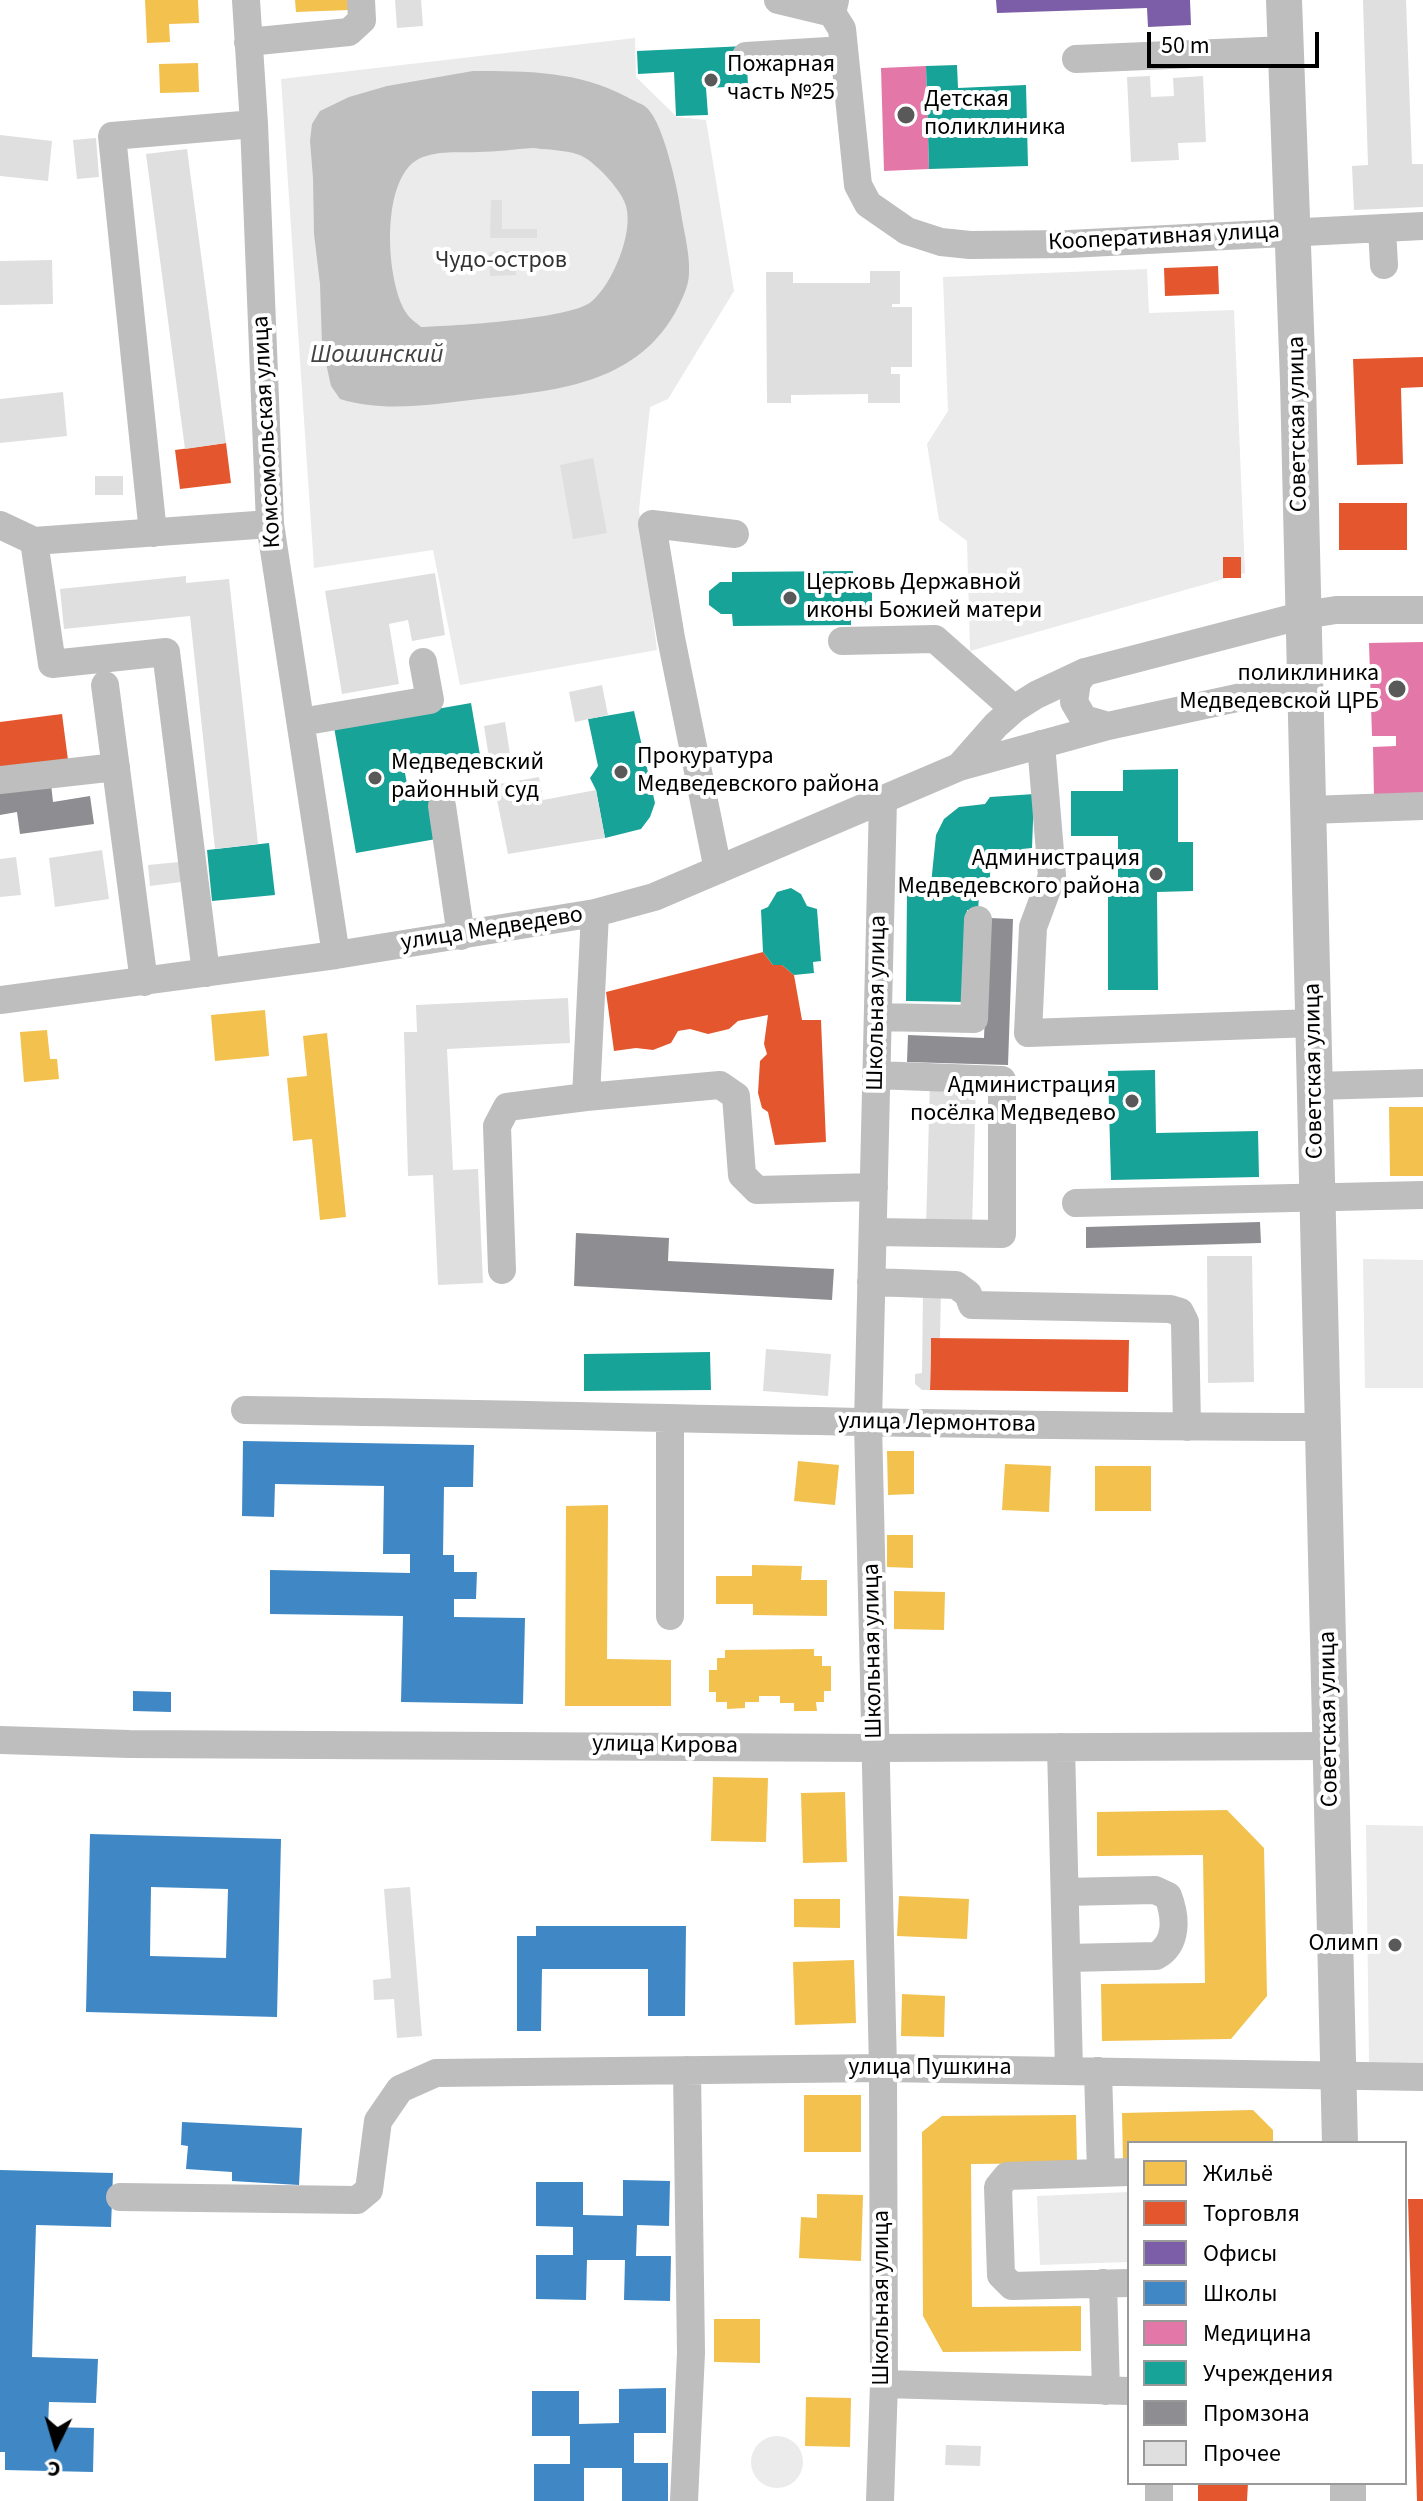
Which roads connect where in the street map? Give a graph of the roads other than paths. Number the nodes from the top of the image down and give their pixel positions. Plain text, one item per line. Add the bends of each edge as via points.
1 (246, 0) edge
2 (361, 0) edge
3 (778, 0) edge
4 (1284, 0) edge
5 (834, 6) edge
6 (248, 42) junction
7 (844, 50) junction
8 (1286, 50) junction
9 (746, 56) dead end
10 (1076, 59) dead end
11 (254, 124) junction
12 (1423, 226) edge
13 (1382, 228) junction
14 (1294, 232) junction
15 (1384, 265) dead end
16 (270, 524) junction
17 (0, 525) edge
18 (153, 533) junction
19 (735, 534) dead end
20 (34, 541) junction
21 (1423, 610) edge
22 (1304, 615) junction
23 (842, 641) dead end
24 (423, 662) dead end
25 (1085, 672) junction
26 (1306, 683) junction
27 (105, 685) dead end
28 (1014, 709) junction
29 (301, 722) junction
30 (1108, 726) junction
31 (1041, 744) junction
32 (116, 767) junction
33 (959, 767) junction
34 (0, 780) edge
35 (883, 800) junction
36 (442, 806) dead end
37 (1423, 806) edge
38 (1309, 810) junction
39 (718, 870) junction
40 (595, 913) junction
41 (978, 920) dead end
42 (461, 936) junction
43 (336, 955) junction
44 (206, 973) junction
45 (144, 982) junction
46 (0, 1000) edge
47 (878, 1017) junction
48 (1314, 1023) junction
49 (876, 1075) junction
50 (1423, 1083) edge
51 (1315, 1086) junction
52 (586, 1097) junction
53 (874, 1187) junction
54 (1423, 1195) edge
55 (1318, 1198) junction
56 (1076, 1203) dead end
57 (873, 1232) junction
58 (502, 1270) dead end
59 (871, 1282) junction
60 (245, 1410) dead end
61 (670, 1419) junction
62 (868, 1423) junction
63 (1187, 1427) junction
64 (1323, 1427) junction
65 (670, 1616) dead end
66 (0, 1740) edge
67 (1331, 1746) junction
68 (1061, 1747) junction
69 (876, 1748) junction
70 (1065, 1892) junction
71 (1067, 1958) junction
72 (883, 2068) junction
73 (687, 2070) junction
74 (1069, 2070) junction
75 (1098, 2071) junction
76 (1338, 2076) junction
77 (1423, 2077) edge
78 (1340, 2141) edge
79 (1101, 2172) junction
80 (1127, 2172) edge
81 (120, 2197) dead end
82 (1116, 2283) edge
83 (884, 2384) junction
84 (1118, 2391) edge
85 (684, 2501) edge
86 (880, 2501) edge

1 - 6 street, Комсомольская улица
2 - 6 street via 362,20 349,32
3 - 5 street
4 - 8 main road, Советская улица
5 - 7 street, Кооперативная улица
6 - 11 street, Комсомольская улица
7 - 9 street
7 - 14 street, Кооперативная улица via 858,185 868,204 907,231 970,245
8 - 10 street
8 - 14 main road, Советская улица
11 - 16 street, Комсомольская улица
11 - 18 street via 112,136
12 - 13 street, Кооперативная улица
13 - 14 street, Кооперативная улица
13 - 15 street
14 - 22 main road, Советская улица
16 - 18 street
16 - 29 street, Комсомольская улица
17 - 20 street
18 - 20 street
19 - 39 street via 652,524
20 - 44 street via 52,664 166,652
21 - 22 street, улица Медведево
22 - 25 street, улица Медведево
22 - 26 main road, Советская улица
23 - 28 street via 935,639
24 - 29 street via 430,700
25 - 28 street, улица Медведево
25 - 30 street via 1077,682 1074,702 1084,719
26 - 30 street, улица Медведево
26 - 38 main road, Советская улица
27 - 32 street
28 - 33 street, улица Медведево
29 - 43 street, Комсомольская улица
30 - 31 street, улица Медведево
31 - 33 street, улица Медведево
31 - 48 street via 1052,876 1033,927 1028,1033
32 - 34 street
32 - 45 street
33 - 35 street, улица Медведево
35 - 39 street, улица Медведево
35 - 47 street, Школьная улица
36 - 42 street
37 - 38 street
38 - 48 main road, Советская улица
39 - 40 street, улица Медведево via 654,897
40 - 42 street, улица Медведево
40 - 52 street
41 - 47 street via 974,1019
42 - 43 street, улица Медведево
43 - 44 street, улица Медведево
44 - 45 street, улица Медведево
45 - 46 street, улица Медведево
47 - 49 street, Школьная улица
48 - 51 main road, Советская улица
49 - 53 street, Школьная улица
49 - 57 street via 1002,1080 1002,1234
50 - 51 street
51 - 55 main road, Советская улица
52 - 53 street via 720,1085 736,1096 742,1175 757,1190
52 - 58 street via 507,1107 497,1126
53 - 57 street, Школьная улица
54 - 55 street
55 - 56 street
55 - 64 main road, Советская улица
57 - 59 street, Школьная улица
59 - 62 street, Школьная улица
59 - 63 street via 956,1285 972,1305 1180,1312 1185,1322
60 - 61 street, улица Лермонтова
61 - 62 street, улица Лермонтова
61 - 65 street
62 - 63 street, улица Лермонтова
62 - 69 street, Школьная улица
63 - 64 street, улица Лермонтова
64 - 67 main road, Советская улица
66 - 69 street, улица Кирова
67 - 68 street, улица Кирова
67 - 76 main road, Советская улица
68 - 69 street, улица Кирова
68 - 70 street
69 - 72 street, Школьная улица
70 - 71 street
70 - 71 street via 1155,1890 1168,1896 1173,1922 1167,1950 1156,1956
71 - 74 street
72 - 73 street, улица Пушкина
72 - 74 street, улица Пушкина
72 - 83 street, Школьная улица
73 - 81 street, улица Пушкина via 436,2073 400,2089 378,2121 369,2190 357,2200
73 - 85 street via 691,2353
74 - 75 street, улица Пушкина
75 - 76 street, улица Пушкина
75 - 79 street
76 - 77 street, улица Пушкина
76 - 78 main road, Советская улица
79 - 80 street
79 - 82 street via 1007,2176 998,2187 1001,2275 1012,2286
82 - 84 street
83 - 84 street
83 - 86 street, Школьная улица

